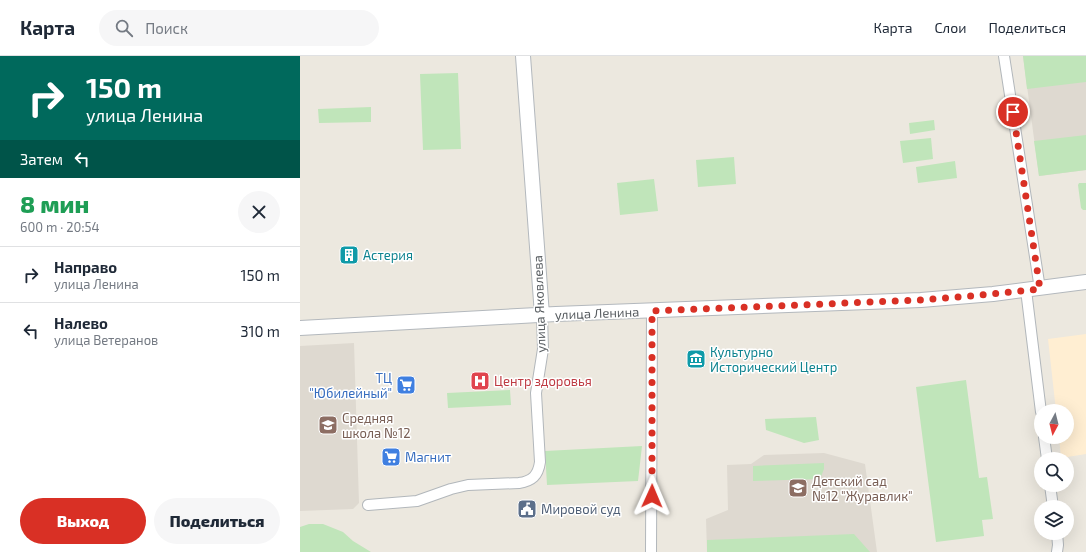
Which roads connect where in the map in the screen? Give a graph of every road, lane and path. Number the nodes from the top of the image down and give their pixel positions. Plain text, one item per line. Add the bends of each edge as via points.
1 (523, 56) edge
2 (1004, 56) edge
3 (1086, 282) edge
4 (1033, 290) junction
5 (652, 311) junction
6 (542, 315) junction
7 (300, 328) edge
8 (1040, 404) edge
9 (368, 505) dead end
10 (1057, 540) edge
11 (651, 552) edge
12 (1057, 552) edge

1 - 6 main road, улица Яковлева
2 - 4 street
3 - 4 main road, улица Ленина
4 - 5 main road, улица Ленина via 928,299
4 - 8 street
5 - 6 main road, улица Ленина
5 - 11 street
6 - 7 main road, улица Ленина
6 - 9 street, улица Яковлева via 543,349 536,393 540,462 535,476 531,480 519,483 468,485 417,501
10 - 12 street

